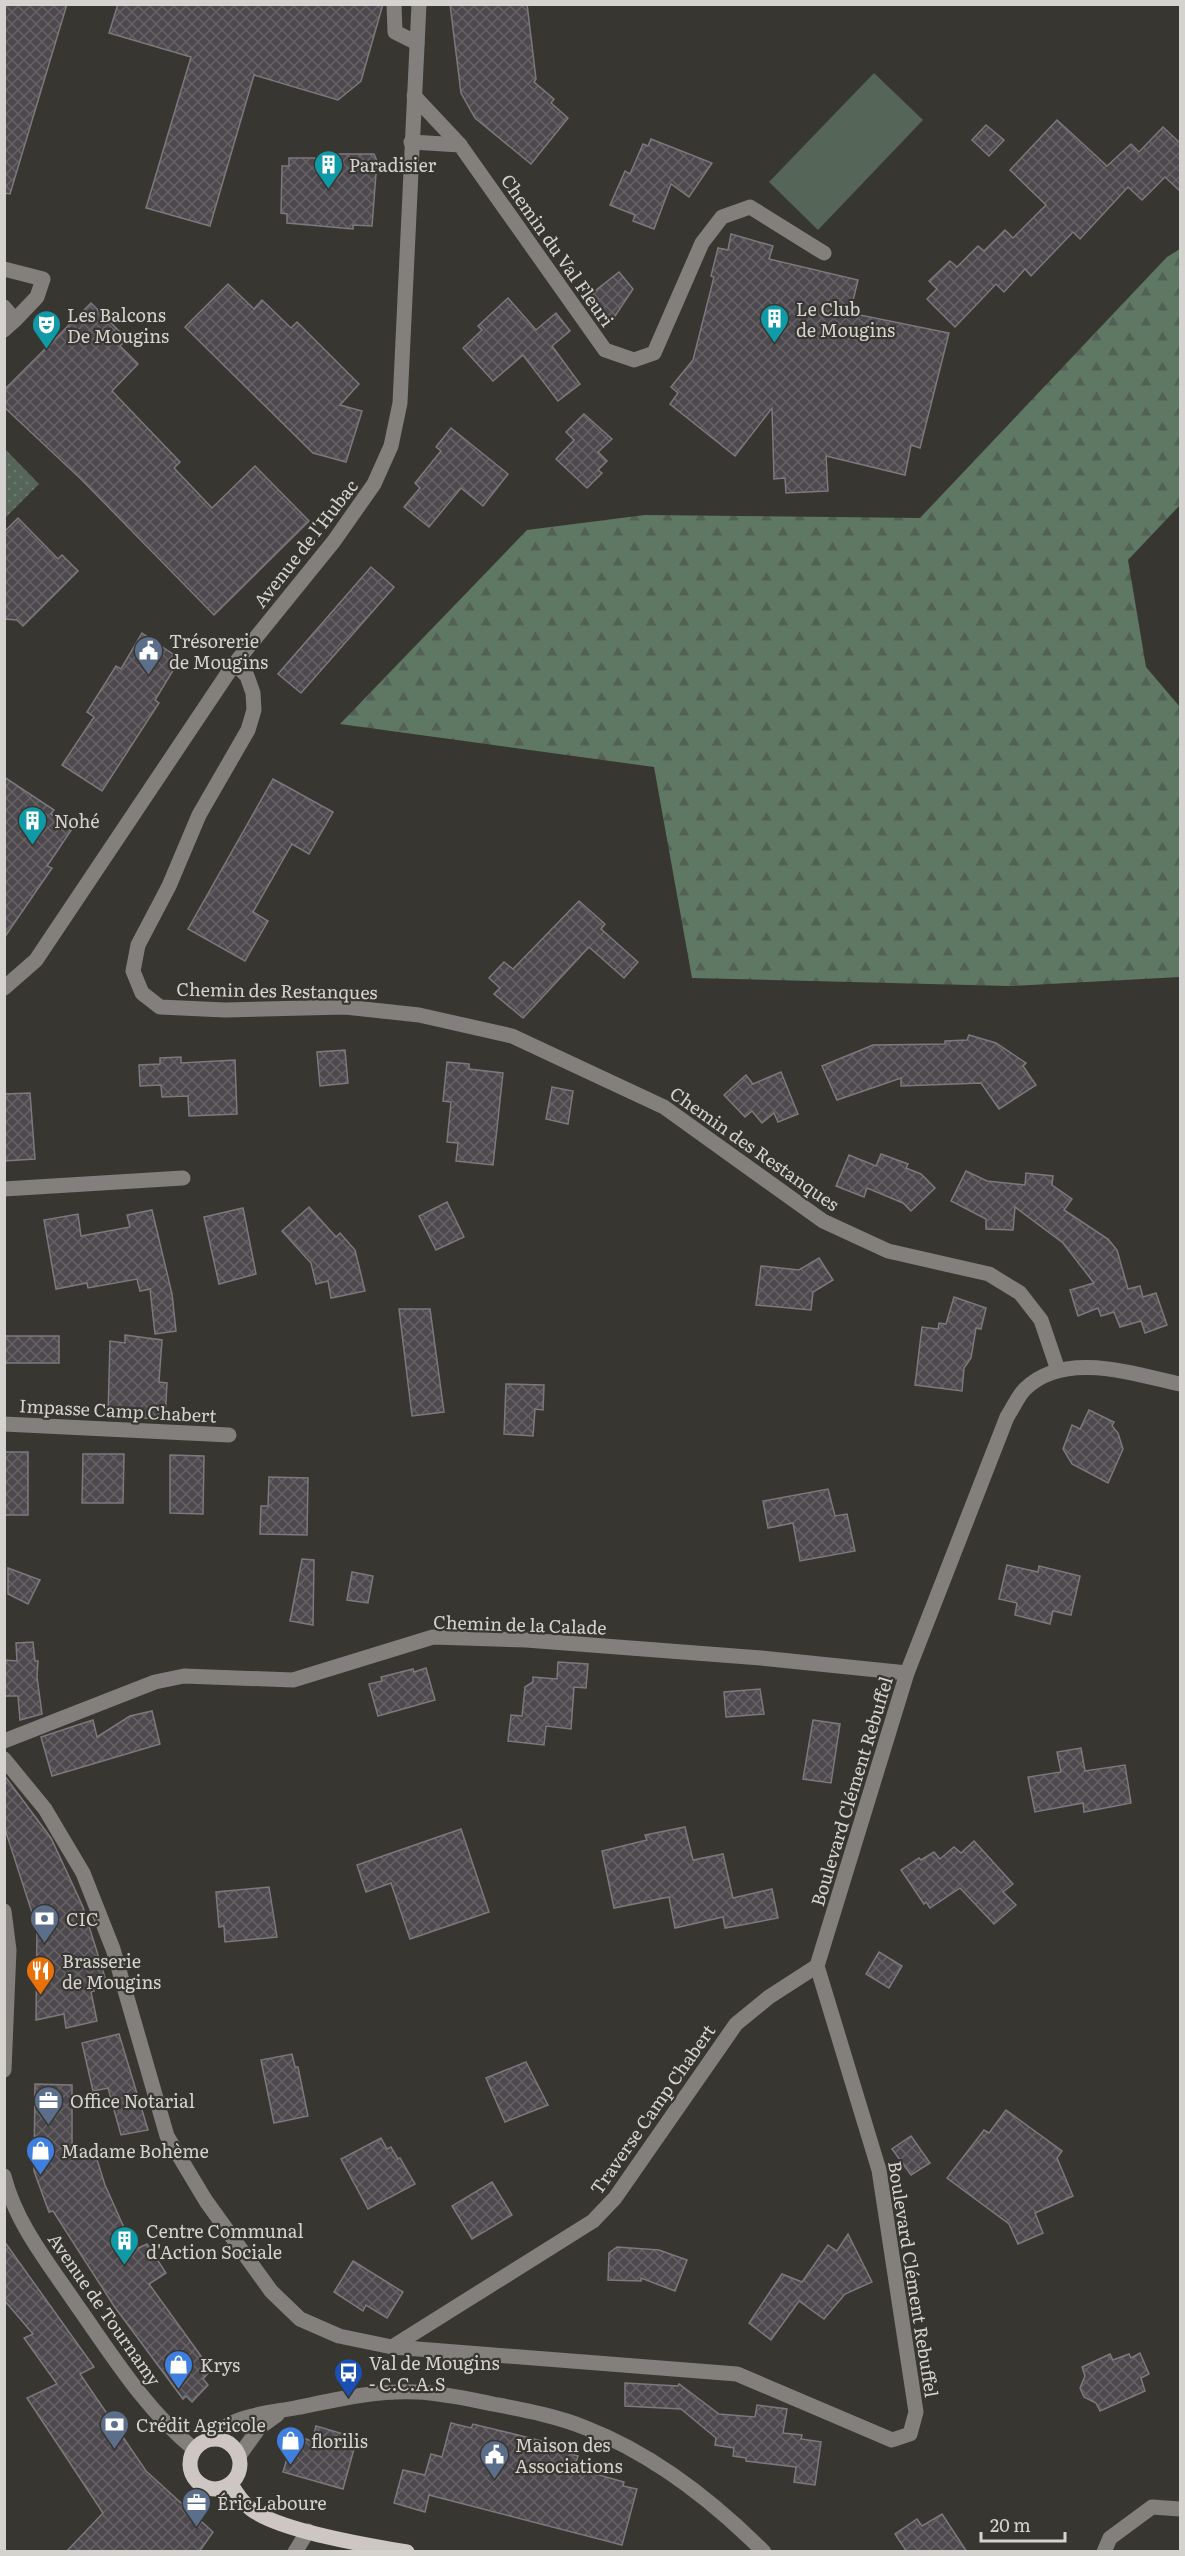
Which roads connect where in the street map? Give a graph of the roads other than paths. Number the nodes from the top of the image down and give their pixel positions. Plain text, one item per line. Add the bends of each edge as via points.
1 (394, 4) edge
2 (419, 4) edge
3 (417, 43) junction
4 (414, 96) junction
5 (411, 142) junction
6 (460, 145) junction
7 (824, 253) dead end
8 (4, 269) edge
9 (4, 307) edge
10 (10, 325) edge
11 (235, 664) junction
12 (4, 988) edge
13 (183, 1178) dead end
14 (4, 1189) edge
15 (1058, 1370) junction
16 (1180, 1384) edge
17 (4, 1424) edge
18 (229, 1435) dead end
19 (907, 1673) junction
20 (4, 1741) edge
21 (4, 1759) edge
22 (4, 1911) edge
23 (7, 1951) edge
24 (817, 1966) junction
25 (4, 2070) edge
26 (5, 2182) edge
27 (392, 2347) junction
28 (285, 2410) junction
29 (213, 2439) junction
30 (194, 2449) junction
31 (239, 2456) junction
32 (231, 2484) junction
33 (1180, 2509) edge
34 (308, 2531) junction
35 (295, 2552) edge
36 (407, 2552) edge
37 (764, 2552) edge
38 (1104, 2552) edge

1 - 3 street via 395,32
2 - 3 street, Avenue de l'Hubac
3 - 4 street, Avenue de l'Hubac
4 - 5 street, Avenue de l'Hubac
4 - 6 street, Chemin du Val Fleuri
5 - 6 street
5 - 11 street, Avenue de l'Hubac via 400,403 391,446 374,484 334,542
6 - 7 street, Chemin du Val Fleuri via 605,350 634,360 654,353 702,243 722,217 750,207
8 - 10 street via 43,279 37,297
9 - 10 street
11 - 12 street, Avenue de l'Hubac via 36,960
11 - 15 street, Chemin des Restanques via 248,676 254,710 248,730 199,815 169,886 138,945 133,971 142,993 160,1007 345,1007 420,1015 512,1036 664,1107 823,1221 888,1251 989,1274 1020,1293 1041,1320
13 - 14 street
15 - 16 street, Boulevard Clément Rebuffel via 1092,1366
15 - 19 street, Boulevard Clément Rebuffel via 1025,1389 1007,1417
17 - 18 street, Impasse Camp Chabert
19 - 20 street, Chemin de la Calade via 750,1657 433,1637 292,1680 184,1676 155,1682
19 - 24 street, Boulevard Clément Rebuffel
21 - 27 street, Boulevard Clément Rebuffel via 45,1809 83,1873 113,1949 167,2136 206,2201 271,2291 300,2319 339,2336
22 - 23 street
23 - 25 street
24 - 27 street, Traverse Camp Chabert via 736,2024 615,2198 593,2222
24 - 27 street, Boulevard Clément Rebuffel via 879,2169 916,2412 910,2434 892,2440 737,2374
26 - 30 street, Avenue de Tournamy via 34,2243 132,2385 174,2433
28 - 29 street via 243,2419 222,2428
28 - 31 street via 259,2428
28 - 37 street via 348,2397 417,2392 504,2406 586,2428 655,2464 729,2516
29 - 30 main road
29 - 31 main road via 229,2443
30 - 32 main road via 190,2464 195,2479 208,2488
31 - 32 main road via 239,2471
32 - 34 main road via 251,2510
33 - 38 street via 1152,2507 1110,2538
34 - 35 street
34 - 36 main road

